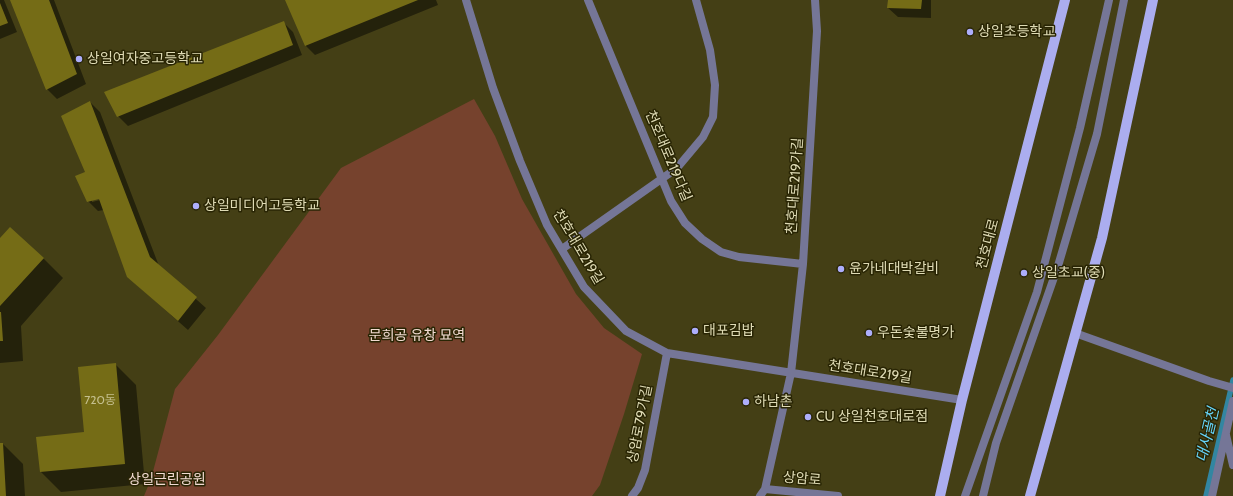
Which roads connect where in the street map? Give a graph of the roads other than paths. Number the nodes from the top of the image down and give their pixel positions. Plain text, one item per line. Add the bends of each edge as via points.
1 (466, 0) edge
2 (588, 0) edge
3 (696, 0) edge
4 (814, 0) edge
5 (1065, 0) edge
6 (1110, 0) edge
7 (1124, 0) edge
8 (1153, 0) edge
9 (662, 179) junction
10 (562, 249) junction
11 (803, 264) junction
12 (1075, 333) junction
13 (667, 353) junction
14 (791, 373) junction
15 (1233, 388) edge
16 (962, 400) junction
17 (1233, 401) edge
18 (1226, 433) junction
19 (1233, 465) edge
20 (762, 493) edge
21 (828, 495) edge
22 (632, 496) edge
23 (838, 496) edge
24 (940, 496) edge
25 (965, 496) edge
26 (983, 496) edge
27 (1030, 496) edge
28 (1212, 496) edge

1 - 10 street, 천호대로219길 via 493,88 520,161 548,225
2 - 9 street, 천호대로219다길
3 - 9 street via 710,50 715,85 712,116 703,137 677,168
4 - 11 street, 천호대로219가길 via 817,31
5 - 16 main road, 천호대로
6 - 25 street via 1037,292
7 - 26 street via 1097,134 1058,266 996,443
8 - 12 main road via 1102,238
9 - 10 street
9 - 11 street, 천호대로219다길 via 671,201 685,223 721,252 740,257
10 - 13 street, 천호대로219길 via 584,287 626,331
11 - 14 street, 천호대로219가길
12 - 15 street
12 - 27 main road
13 - 14 street, 천호대로219길
13 - 22 street, 상암로79가길 via 645,470
14 - 16 street, 천호대로219길
14 - 20 street, 천호대로219가길
16 - 24 main road, 천호대로
17 - 18 street
18 - 19 street
18 - 28 street
20 - 21 street, 상암로
21 - 23 street, 상암로

